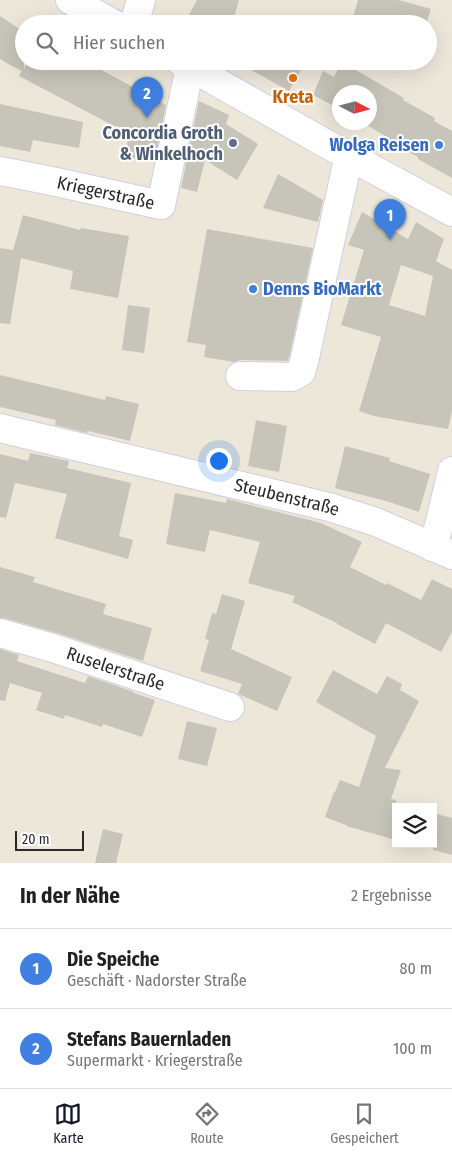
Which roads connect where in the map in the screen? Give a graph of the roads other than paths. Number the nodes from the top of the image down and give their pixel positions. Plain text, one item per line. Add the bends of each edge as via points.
1 (70, 0) edge
2 (141, 0) edge
3 (98, 15) edge
4 (137, 15) edge
5 (184, 70) edge
6 (196, 70) edge
7 (349, 156) junction
8 (0, 171) edge
9 (452, 212) edge
10 (240, 376) dead end
11 (0, 428) edge
12 (452, 471) edge
13 (442, 551) edge
14 (0, 633) edge
15 (230, 707) dead end

1 - 3 street
2 - 4 street
5 - 8 street, Kriegerstraße via 161,206
6 - 7 street
7 - 9 street
7 - 10 street via 301,372 292,377
11 - 13 street, Steubenstraße via 329,508 376,522
12 - 13 street via 439,526
14 - 15 street, Ruselerstraße

